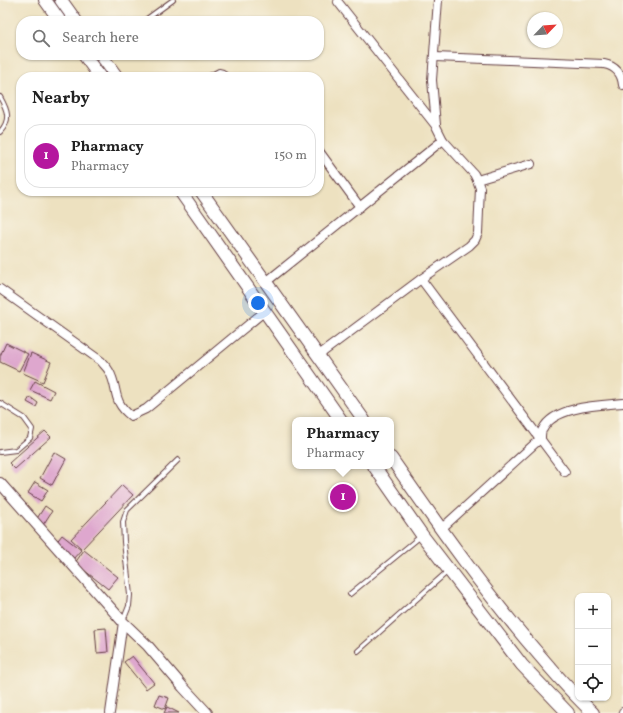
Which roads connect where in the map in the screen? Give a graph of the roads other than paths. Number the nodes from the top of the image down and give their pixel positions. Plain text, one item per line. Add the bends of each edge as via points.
1 (45, 0) edge
2 (61, 0) edge
3 (173, 0) edge
4 (438, 0) edge
5 (338, 2) dead end
6 (56, 16) edge
7 (72, 16) edge
8 (151, 16) edge
9 (435, 57) junction
10 (88, 60) edge
11 (105, 60) edge
12 (96, 72) edge
13 (113, 72) edge
14 (623, 85) edge
15 (0, 97) edge
16 (436, 126) junction
17 (0, 132) edge
18 (443, 140) junction
19 (324, 158) edge
20 (531, 164) dead end
21 (477, 180) junction
22 (184, 196) edge
23 (205, 196) edge
24 (360, 207) junction
25 (421, 279) junction
26 (266, 282) junction
27 (0, 289) edge
28 (265, 311) junction
29 (319, 355) junction
30 (0, 403) edge
31 (623, 403) edge
32 (339, 417) edge
33 (362, 417) edge
34 (540, 438) junction
35 (0, 452) edge
36 (178, 460) dead end
37 (394, 462) edge
38 (376, 469) edge
39 (565, 472) dead end
40 (0, 483) edge
41 (441, 529) junction
42 (422, 535) junction
43 (449, 570) junction
44 (350, 594) dead end
45 (123, 622) junction
46 (358, 651) dead end
47 (110, 713) edge
48 (207, 713) edge
49 (568, 713) edge
50 (593, 713) edge

1 - 6 main road
2 - 7 main road
3 - 8 lane
4 - 9 street
5 - 16 street
9 - 14 street via 604,64 617,71
9 - 16 street via 432,80
10 - 12 main road
11 - 13 main road
15 - 17 lane via 8,116 6,125
16 - 18 street
18 - 21 street
18 - 24 street
19 - 24 street
20 - 21 street
21 - 25 street via 480,188 478,233 475,240
22 - 28 main road
23 - 26 main road
24 - 26 street
25 - 29 street
25 - 34 street
26 - 29 main road
27 - 28 street via 101,361 109,371 117,399 130,416 146,409
28 - 32 main road
29 - 33 main road
30 - 35 lane via 24,418 32,429 30,438 16,450
31 - 34 street via 573,409 547,424
34 - 39 street
34 - 41 street
36 - 45 lane via 127,510 123,522 130,595
37 - 41 main road
38 - 42 main road
40 - 45 street
41 - 50 main road via 521,633 573,694
42 - 43 main road
42 - 44 lane
43 - 46 lane
43 - 49 main road via 522,665
45 - 47 street
45 - 48 street via 148,646

